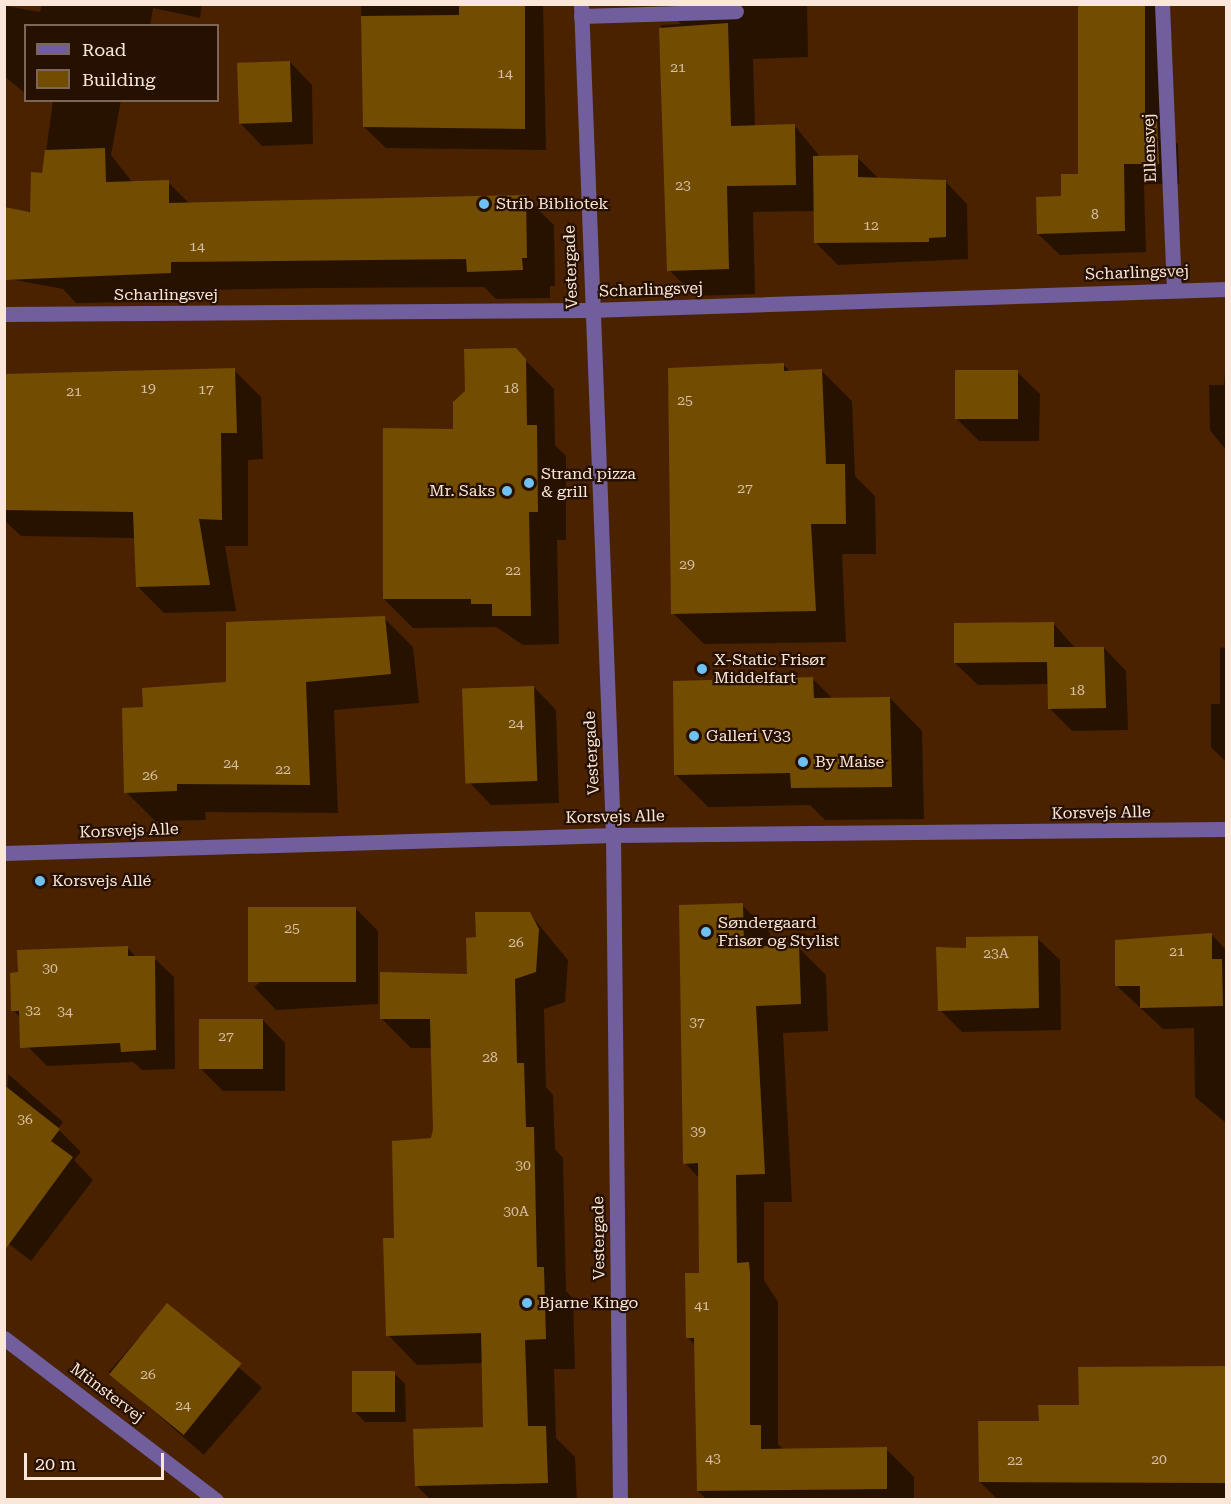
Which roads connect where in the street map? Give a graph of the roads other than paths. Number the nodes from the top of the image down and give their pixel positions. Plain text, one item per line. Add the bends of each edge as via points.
1 (1162, 4) edge
2 (581, 10) edge
3 (736, 11) dead end
4 (1227, 289) edge
5 (1174, 290) junction
6 (590, 310) junction
7 (4, 314) edge
8 (1227, 830) edge
9 (613, 835) junction
10 (4, 853) edge
11 (4, 1338) edge
12 (216, 1500) edge
13 (620, 1500) edge

1 - 5 street, Ellensvej
2 - 3 street
2 - 6 street, Vestergade
4 - 5 street, Scharlingsvej
5 - 6 street, Scharlingsvej
6 - 7 street, Scharlingsvej
6 - 9 street, Vestergade
8 - 9 street, Korsvejs Alle
9 - 10 street, Korsvejs Alle
9 - 13 street, Vestergade
11 - 12 street, Münstervej

